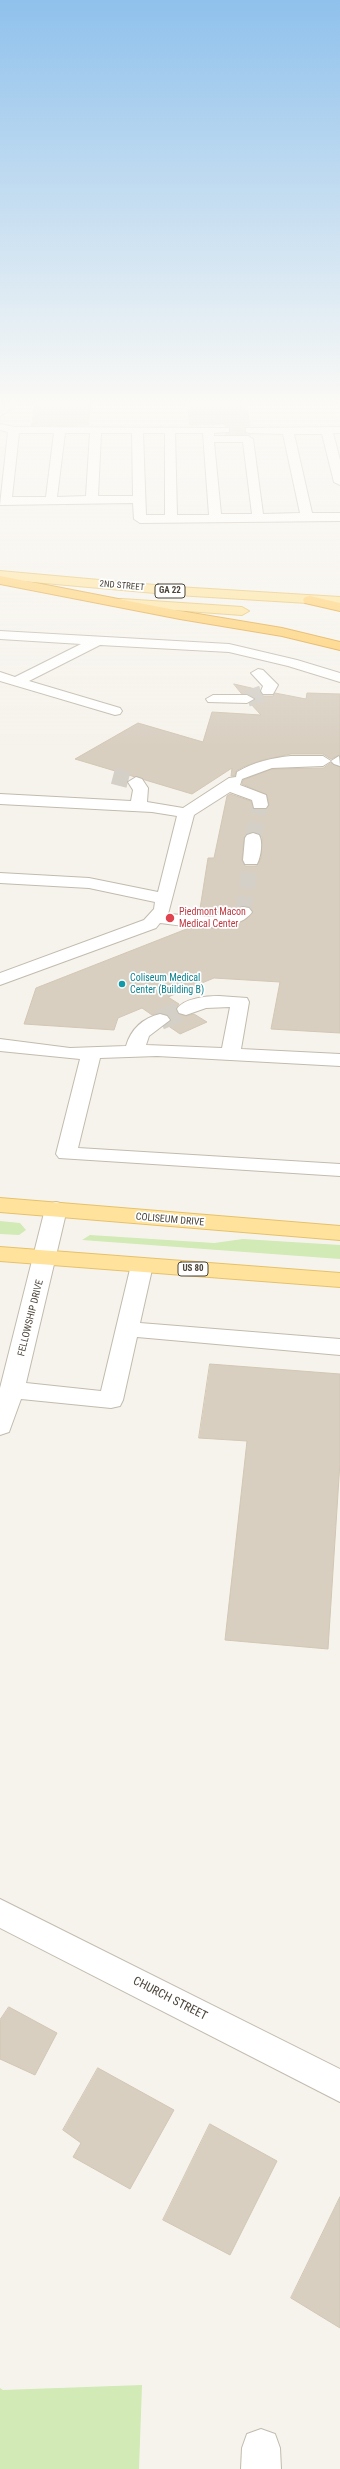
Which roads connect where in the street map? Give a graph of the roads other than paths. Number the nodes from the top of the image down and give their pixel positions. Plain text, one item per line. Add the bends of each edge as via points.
1 (140, 517) edge
2 (296, 517) edge
3 (215, 518) joint
4 (258, 518) joint
5 (171, 519) joint
6 (0, 575) edge
7 (0, 580) edge
8 (310, 600) junction
9 (340, 602) edge
10 (119, 603) junction
11 (340, 607) edge
12 (258, 612) dead end
13 (312, 615) dead end
14 (340, 615) edge
15 (0, 635) edge
16 (98, 640) junction
17 (340, 646) edge
18 (258, 673) dead end
19 (0, 676) edge
20 (340, 678) edge
21 (16, 682) junction
22 (268, 691) dead end
23 (213, 699) dead end
24 (247, 699) tunnel mouth
25 (115, 711) dead end
26 (323, 761) dead end
27 (235, 781) junction
28 (136, 782) dead end
29 (0, 799) edge
30 (260, 805) dead end
31 (137, 806) junction
32 (186, 813) junction
33 (253, 838) tunnel mouth
34 (251, 860) tunnel mouth
35 (0, 878) edge
36 (165, 899) junction
37 (243, 912) dead end
38 (156, 917) junction
39 (0, 979) edge
40 (186, 1009) tunnel mouth
41 (160, 1020) tunnel mouth
42 (0, 1045) edge
43 (135, 1051) junction
44 (91, 1054) junction
45 (230, 1055) junction
46 (340, 1060) edge
47 (340, 1170) edge
48 (0, 1205) edge
49 (56, 1209) junction
50 (340, 1233) edge
51 (0, 1254) edge
52 (46, 1258) junction
53 (142, 1265) junction
54 (340, 1280) edge
55 (127, 1329) junction
56 (340, 1347) edge
57 (11, 1390) junction
58 (0, 1426) edge
59 (0, 1913) edge
60 (340, 2086) edge

1 - 5 street
2 - 4 street
3 - 4 street
3 - 5 street
6 - 8 main road, 2ND STREET / GA 22 via 170,591
7 - 10 highway
8 - 9 main road, 2ND STREET / GA 22
8 - 11 highway
10 - 12 main road, 2ND STREET / GA 22
10 - 17 highway via 282,632
13 - 14 main road
15 - 16 street
16 - 20 street via 229,648
16 - 21 street
18 - 22 street via 271,685
19 - 21 street
21 - 25 street
23 - 24 street
26 - 27 street via 264,763
27 - 30 street via 260,798
27 - 32 street
28 - 31 street via 142,793
29 - 31 street
31 - 32 street
32 - 36 street
33 - 34 street
35 - 36 street via 89,883
36 - 38 street via 162,910
37 - 38 street via 230,920 214,923
38 - 39 street via 150,924
40 - 45 street via 196,1004 214,1001 240,1002
41 - 43 street via 143,1030 137,1038
42 - 44 street via 34,1051
43 - 44 street
43 - 45 street
44 - 47 street via 66,1154
45 - 46 street
48 - 49 main road, COLISEUM DRIVE
49 - 50 main road, COLISEUM DRIVE
49 - 52 street, FELLOWSHIP DRIVE
51 - 52 main road, US 80
52 - 53 main road, US 80
52 - 57 street, FELLOWSHIP DRIVE
53 - 54 main road, US 80
53 - 55 street
55 - 56 street
55 - 57 street via 111,1400
57 - 58 street, FELLOWSHIP DRIVE
59 - 60 street, CHURCH STREET

